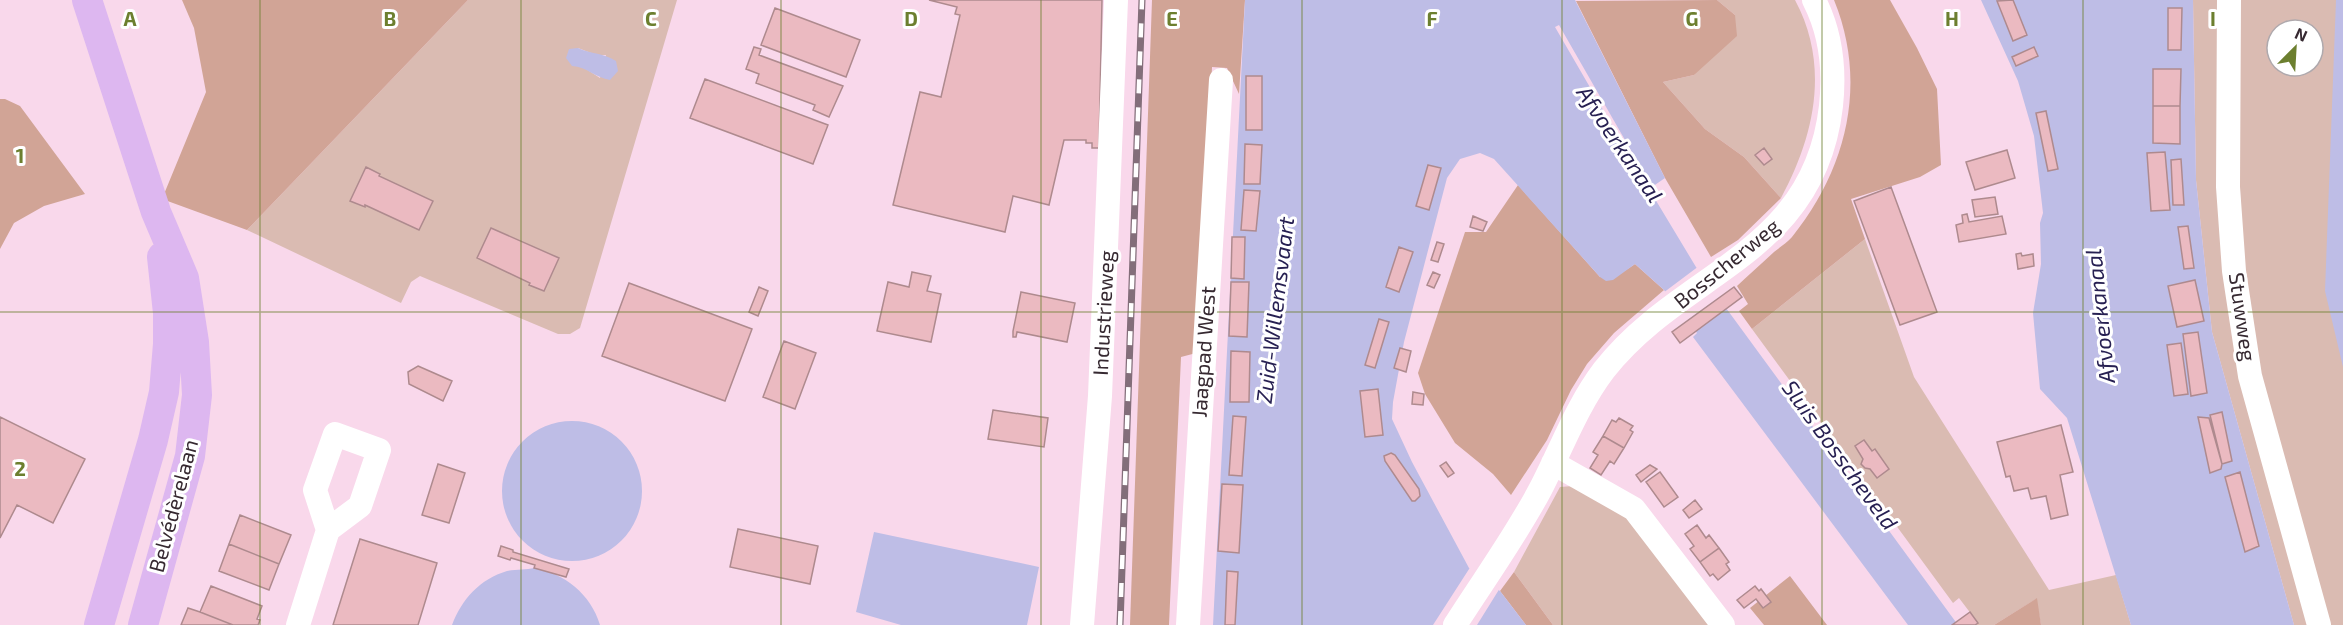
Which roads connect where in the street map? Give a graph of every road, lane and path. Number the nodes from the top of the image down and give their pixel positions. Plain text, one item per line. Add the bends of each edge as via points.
1 (87, 0) edge
2 (1116, 0) edge
3 (1814, 0) edge
4 (2229, 0) edge
5 (1221, 80) dead end
6 (156, 212) junction
7 (1553, 464) junction
8 (328, 530) dead end
9 (99, 625) edge
10 (142, 625) edge
11 (298, 625) edge
12 (1082, 625) edge
13 (1188, 625) edge
14 (1455, 625) edge
15 (1723, 625) edge
16 (2319, 625) edge

1 - 6 main road, Belvédèrelaan
2 - 12 street, Industrieweg via 1101,372
3 - 7 street, Bosscherweg via 1828,38 1833,78 1830,119 1803,191 1763,239 1623,348 1577,411
4 - 16 street, Stuwweg via 2228,188 2234,271 2250,375
5 - 13 street, Jaagpad West
6 - 9 main road, Belvédèrelaan via 168,313 164,392
6 - 10 main road, Belvédèrelaan via 188,297 196,395 190,456
7 - 14 street, Bosscherweg
7 - 15 street via 1634,509
8 - 11 street

